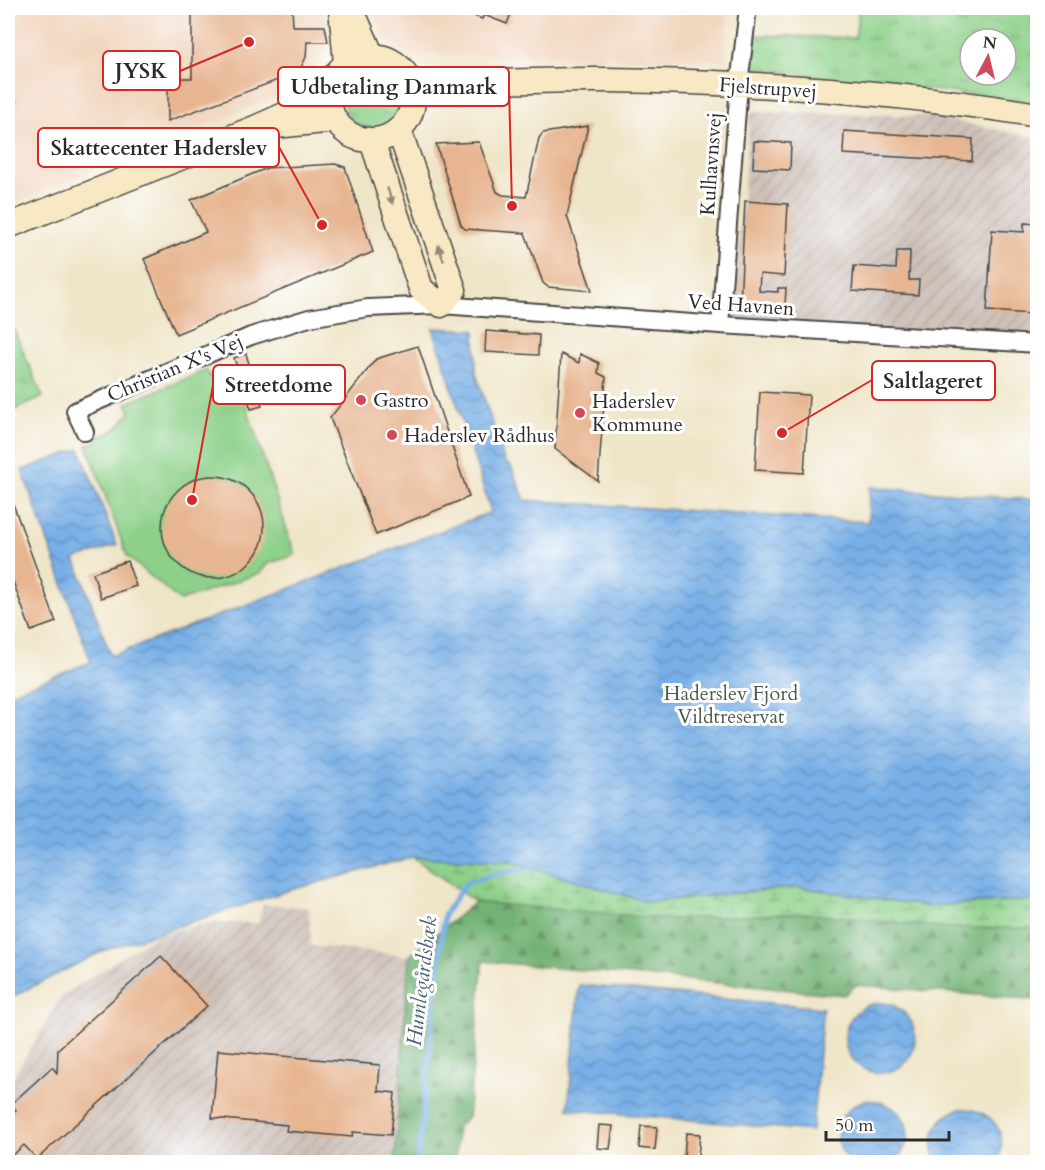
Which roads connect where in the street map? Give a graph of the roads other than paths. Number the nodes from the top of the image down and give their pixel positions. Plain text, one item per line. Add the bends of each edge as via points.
1 (341, 8) edge
2 (351, 8) edge
3 (748, 8) edge
4 (372, 56) junction
5 (346, 64) junction
6 (739, 85) junction
7 (411, 94) junction
8 (329, 95) junction
9 (1038, 115) edge
10 (335, 120) junction
11 (255, 128) junction
12 (399, 130) junction
13 (372, 141) junction
14 (8, 226) edge
15 (441, 305) junction
16 (720, 325) junction
17 (1038, 344) edge
18 (85, 432) dead end

1 - 5 street
2 - 4 street
3 - 6 street, Kulhavnsvej
4 - 5 street
4 - 7 street via 397,65
5 - 8 street via 333,80
6 - 7 street, Fjelstrupvej via 566,80 497,83
6 - 9 street, Fjelstrupvej via 986,106
6 - 16 street, Kulhavnsvej
7 - 12 street via 406,122
8 - 10 street
8 - 11 street
10 - 11 street
10 - 13 street via 350,135
11 - 14 street
12 - 13 street
15 -> 12 street via 454,290
13 -> 15 street via 421,289
15 - 16 street, Ved Havnen
15 - 18 street, Christian X's Vej via 368,308 309,318 251,336 75,411
16 - 17 street, Ved Havnen

